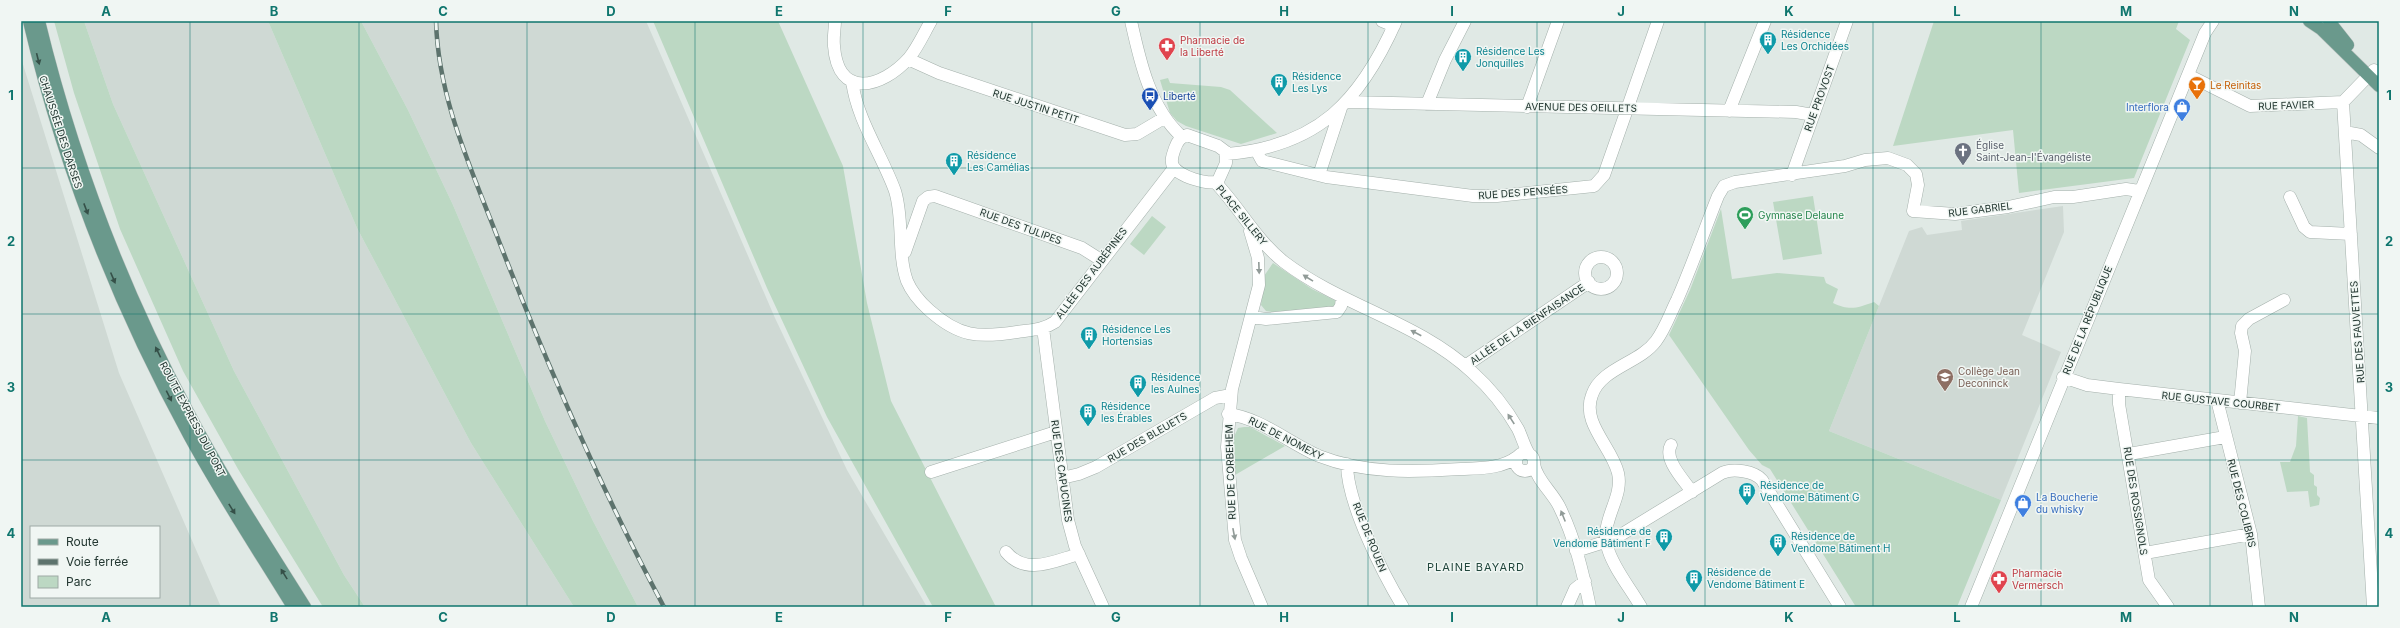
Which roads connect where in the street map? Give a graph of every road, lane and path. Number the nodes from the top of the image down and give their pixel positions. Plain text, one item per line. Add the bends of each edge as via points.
1 (29, 21) edge
2 (39, 21) edge
3 (835, 21) edge
4 (931, 21) edge
5 (1131, 21) edge
6 (1382, 21) edge
7 (1465, 21) edge
8 (1558, 21) edge
9 (1658, 21) edge
10 (1766, 21) edge
11 (1847, 21) edge
12 (2208, 21) edge
13 (2213, 21) edge
14 (2310, 21) edge
15 (2329, 21) edge
16 (1395, 23) edge
17 (2205, 33) junction
18 (908, 59) junction
19 (2374, 74) edge
20 (2188, 75) junction
21 (852, 81) junction
22 (2379, 86) edge
23 (2343, 102) junction
24 (1427, 104) junction
25 (1344, 105) junction
26 (1527, 107) junction
27 (1627, 108) junction
28 (1730, 111) junction
29 (1813, 115) junction
30 (1164, 118) junction
31 (2345, 132) junction
32 (1182, 137) junction
33 (2379, 148) edge
34 (1256, 150) junction
35 (1227, 154) junction
36 (1174, 168) junction
37 (1319, 175) junction
38 (1792, 175) junction
39 (1215, 182) junction
40 (2140, 191) junction
41 (2290, 198) dead end
42 (1244, 217) junction
43 (102, 221) joint
44 (2351, 234) junction
45 (99, 242) joint
46 (904, 256) junction
47 (1101, 260) junction
48 (1589, 282) dead end
49 (1342, 297) junction
50 (2284, 300) dead end
51 (1252, 317) junction
52 (1043, 328) junction
53 (1465, 366) junction
54 (2063, 377) junction
55 (2119, 390) junction
56 (1231, 395) junction
57 (2217, 400) junction
58 (2240, 403) junction
59 (1228, 414) junction
60 (2363, 417) junction
61 (2379, 418) edge
62 (1056, 432) junction
63 (2225, 437) junction
64 (1671, 445) dead end
65 (2128, 454) junction
66 (1516, 457) junction
67 (1531, 459) junction
68 (1347, 464) junction
69 (1486, 467) junction
70 (1523, 471) junction
71 (931, 472) dead end
72 (1062, 478) junction
73 (1692, 492) junction
74 (2251, 534) junction
75 (1606, 543) junction
76 (1576, 551) junction
77 (1006, 552) dead end
78 (2145, 553) junction
79 (1079, 554) junction
80 (1585, 581) junction
81 (293, 607) edge
82 (305, 607) edge
83 (1103, 607) edge
84 (1262, 607) edge
85 (1403, 607) edge
86 (1567, 607) edge
87 (1590, 607) edge
88 (1642, 607) edge
89 (1840, 607) edge
90 (1971, 607) edge
91 (2168, 607) edge
92 (2259, 607) edge
93 (2373, 607) edge

1 -> 45 main road, CHAUSSÉE DES DARSES via 60,133
2 - 43 main road, CHAUSSÉE DES DARSES via 70,132
3 - 21 street via 834,49 843,72
4 - 18 street
5 - 30 street via 1145,76
6 - 16 street
7 - 24 street
8 - 26 street
9 - 27 street, RUE DES PENSÉES
10 - 28 street
11 - 29 street, RUE PROVOST
12 - 17 street, RUE DE LA RÉPUBLIQUE
13 - 17 street, RUE DE LA RÉPUBLIQUE
14 - 19 main road
15 - 19 main road
16 - 25 street via 1374,67
17 - 20 street, RUE DE LA RÉPUBLIQUE
18 - 21 street via 891,74 875,82 864,85
18 - 30 street, RUE JUSTIN PETIT via 939,74 1125,135 1137,134
19 - 22 main road
19 - 23 street
20 - 23 street, RUE FAVIER via 2250,106
20 - 40 street, RUE DE LA RÉPUBLIQUE
21 - 46 street via 856,99 894,190
23 - 31 street, RUE DES FAUVETTES
24 - 25 street, AVENUE DES OEILLETS
24 - 26 street, AVENUE DES OEILLETS
25 - 34 street via 1305,132 1274,146
25 - 37 street
26 - 27 street, AVENUE DES OEILLETS
27 - 28 street, AVENUE DES OEILLETS
27 - 37 street, RUE DES PENSÉES via 1603,178 1592,187 1480,196
28 - 29 street, AVENUE DES OEILLETS via 1796,112
29 - 38 street, RUE PROVOST
30 - 32 street
31 - 33 street via 2361,135
31 - 44 street, RUE DES FAUVETTES
32 - 35 street via 1189,136 1218,146
32 - 36 street via 1177,142 1172,158
34 - 35 street
34 - 37 street, RUE DES PENSÉES via 1259,159 1264,162
35 - 39 street via 1222,175
36 - 39 street via 1179,173 1204,182
36 - 47 street, ALLÉE DES AUBÉPINES
38 - 40 street, RUE GABRIEL via 1865,160 1892,159 1907,165 1916,174 1918,185 1913,211 1936,214 2008,207 2054,197 2073,197 2126,189
38 - 75 street, RUE GABRIEL via 1735,182 1724,186 1692,267 1660,334 1648,350 1600,382 1590,399 1592,420 1619,477 1618,491 1606,525
39 - 42 street, PLACE SILLERY
40 - 54 street, RUE DE LA RÉPUBLIQUE
41 - 44 street via 2304,227 2310,232
49 -> 42 street, PLACE SILLERY via 1283,261 1261,241
42 -> 51 street, RUE DE CORBEHEM via 1255,244 1259,263 1259,285
82 -> 43 main road, ROUTE EXPRESS DU PORT via 226,480 188,413 144,323
44 - 60 street, RUE DES FAUVETTES
45 -> 81 main road, ROUTE EXPRESS DU PORT via 139,336 183,423 227,501
46 - 47 street, RUE DES TULIPES via 923,201 930,196 938,196 1082,248
46 - 52 street, ALLÉE DES AUBÉPINES via 908,284 915,296 938,318 963,333 996,336
47 - 52 street, ALLÉE DES AUBÉPINES via 1064,312
48 - 53 street, ALLÉE DE LA BIENFAISANCE
49 - 51 street via 1337,312 1266,320
53 -> 49 street, PLACE SILLERY via 1419,335
50 - 58 street via 2249,319 2242,326 2245,351
51 - 56 street, RUE DE CORBEHEM
52 - 62 street, RUE DES CAPUCINES
67 -> 53 street, PLACE SILLERY via 1506,411
54 - 55 street, RUE GUSTAVE COURBET via 2087,385
54 - 90 street, RUE DE LA RÉPUBLIQUE
55 - 57 street, RUE GUSTAVE COURBET
55 - 65 street, RUE DES ROSSIGNOLS
56 - 59 street, RUE DE CORBEHEM
56 - 72 street, RUE DES BLEUETS via 1215,398 1091,470
57 - 58 street, RUE GUSTAVE COURBET
57 - 63 street, RUE DES COLIBRIS
58 - 60 street, RUE GUSTAVE COURBET
59 - 68 street, RUE DE NOMEXY via 1247,418 1314,453
59 -> 84 street, RUE DE CORBEHEM via 1227,447 1233,528 1241,558
60 - 61 street, RUE GUSTAVE COURBET
60 - 93 street, RUE DES FAUVETTES
62 - 71 street
62 - 72 street, RUE DES CAPUCINES
63 - 65 street
63 - 74 street, RUE DES COLIBRIS
64 - 73 street via 1668,450 1670,458
65 - 78 street, RUE DES ROSSIGNOLS
66 - 67 street via 1522,453
66 - 69 street, RUE DE NOMEXY via 1506,464
66 - 70 street via 1516,466
67 - 70 street via 1528,471
76 -> 67 street, PLACE SILLERY via 1560,508
68 - 69 street, RUE DE NOMEXY via 1400,472
68 - 85 street, RUE DE ROUEN via 1352,490 1366,532
69 - 70 street, RUE DE NOMEXY
72 - 79 street, RUE DES CAPUCINES via 1068,520
73 - 75 street
73 - 89 street via 1729,470 1758,476
74 - 78 street
74 - 92 street, RUE DES COLIBRIS
75 - 76 street
75 - 88 street via 1613,560
76 - 80 street, PLACE SILLERY
77 - 79 street via 1014,561 1030,566
78 - 91 street, RUE DES ROSSIGNOLS via 2150,583
79 - 83 street, RUE DES CAPUCINES
80 - 86 street via 1575,589
80 - 87 street, PLACE SILLERY

